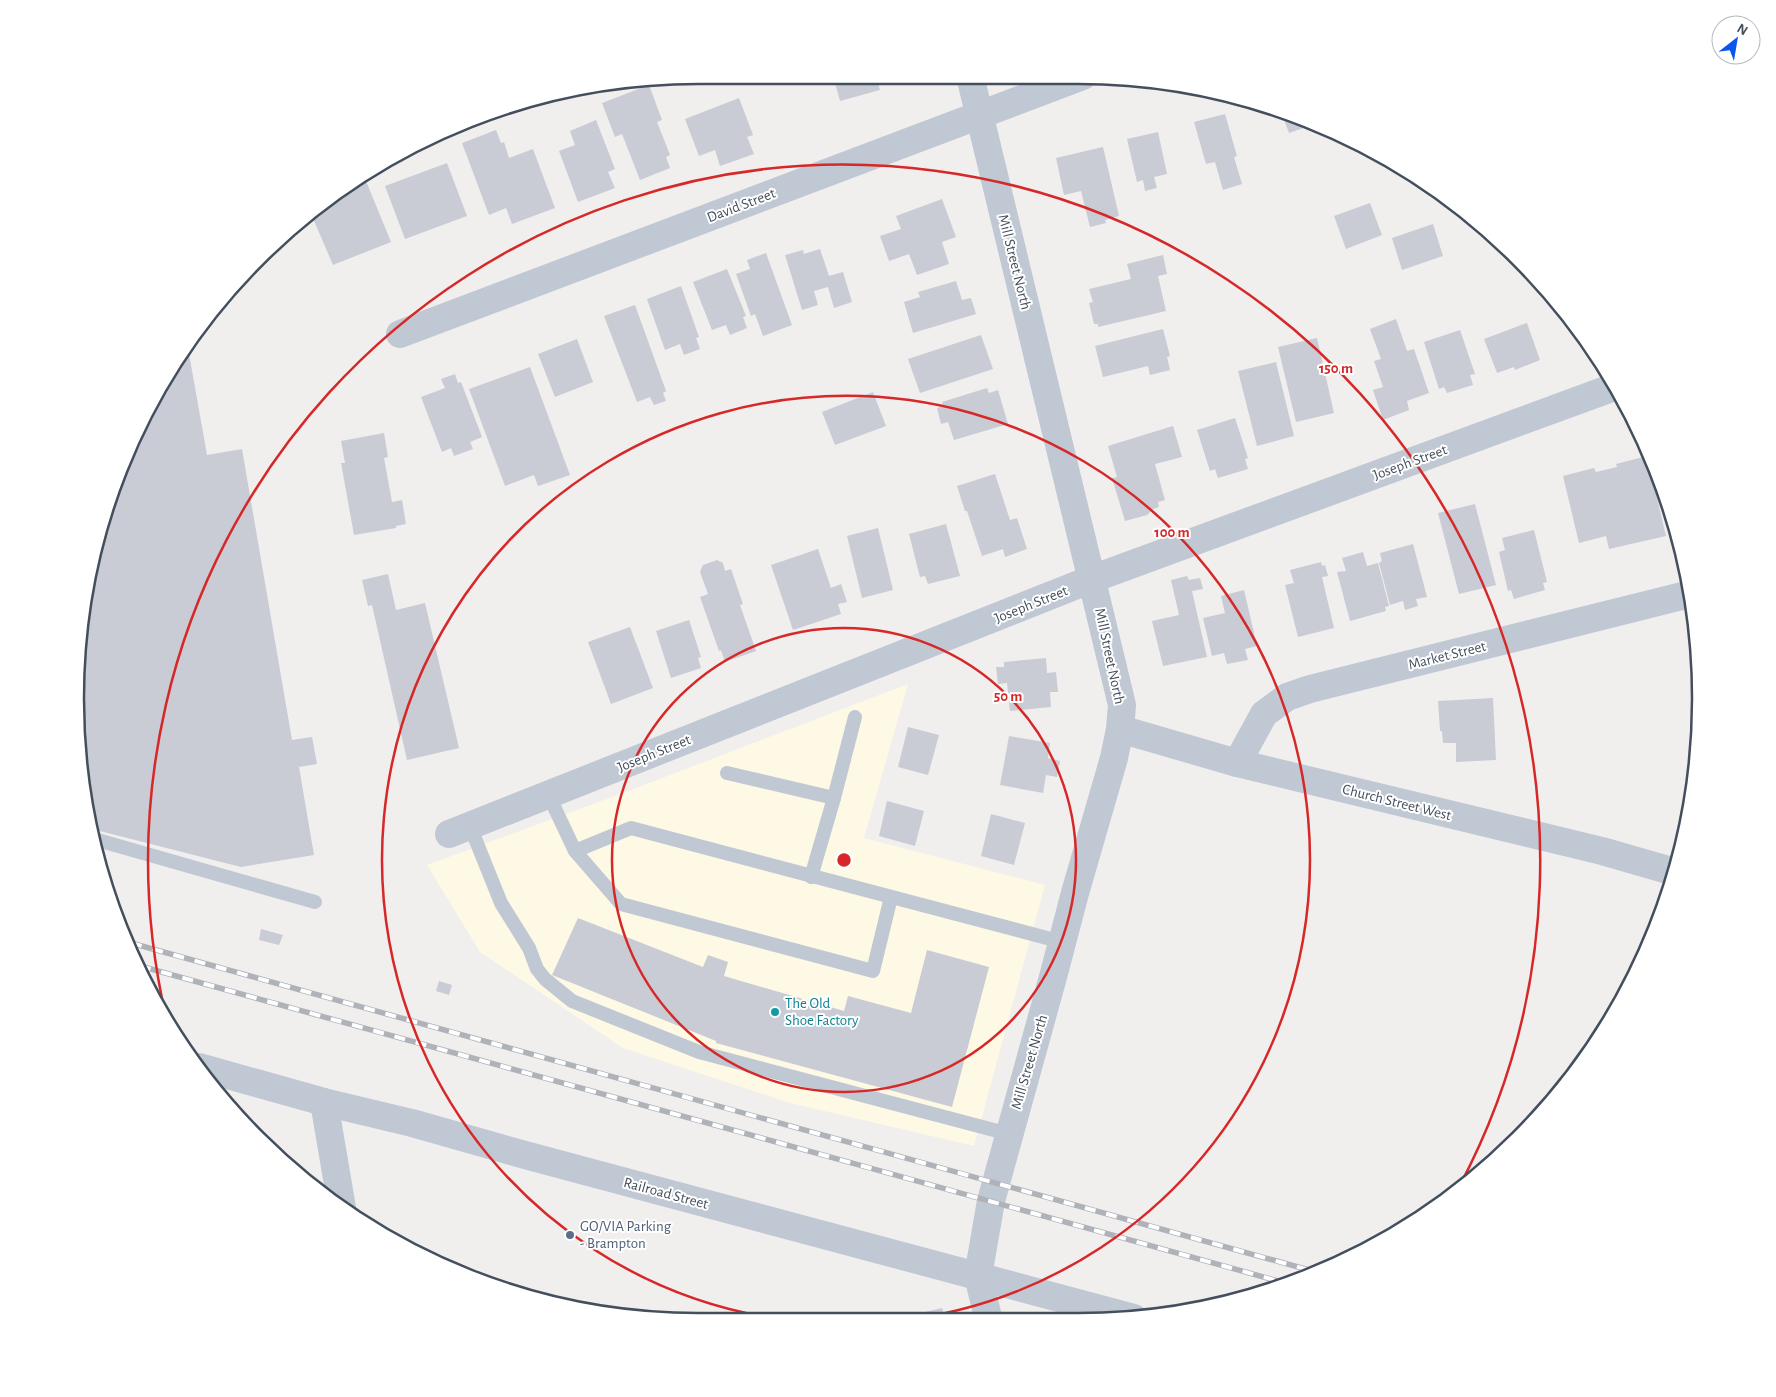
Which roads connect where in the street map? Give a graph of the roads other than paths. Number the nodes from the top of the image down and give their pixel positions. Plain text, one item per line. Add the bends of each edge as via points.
1 (972, 84) edge
2 (1062, 84) edge
3 (980, 116) junction
4 (400, 334) dead end
5 (1609, 389) edge
6 (1092, 579) junction
7 (1683, 596) edge
8 (856, 717) dead end
9 (1120, 729) junction
10 (1237, 763) junction
11 (727, 773) dead end
12 (548, 794) junction
13 (834, 798) junction
14 (459, 830) joint
15 (101, 841) edge
16 (575, 851) junction
17 (1668, 870) edge
18 (811, 877) junction
19 (891, 897) junction
20 (316, 902) dead end
21 (1062, 942) junction
22 (209, 1070) edge
23 (324, 1102) junction
24 (1009, 1134) junction
25 (340, 1198) edge
26 (978, 1276) junction
27 (1112, 1312) edge
28 (987, 1313) edge

1 - 3 street, Mill Street North
2 - 3 street, David Street
3 - 4 street, David Street
3 - 6 street, Mill Street North
5 - 6 street, Joseph Street
6 - 9 street, Mill Street North via 1122,705
6 - 12 street, Joseph Street
7 - 10 street, Market Street via 1287,697 1264,714
8 - 13 lane
9 - 10 street, Church Street West
9 - 21 street, Mill Street North
10 - 17 street, Church Street West via 1602,851
11 - 13 lane
12 - 14 street, Joseph Street
12 - 16 lane
13 - 18 lane
14 - 24 lane via 529,948 536,969 572,1001 698,1052
15 - 20 lane
16 - 18 lane via 631,828
16 - 19 lane via 621,904 873,972
18 - 19 lane
19 - 21 lane
21 - 24 street, Mill Street North
22 - 23 street, Railroad Street
23 - 25 street
23 - 26 street, Railroad Street
24 - 26 street, Mill Street North via 991,1201
26 - 27 street, Railroad Street
26 - 28 street, Mill Street North

